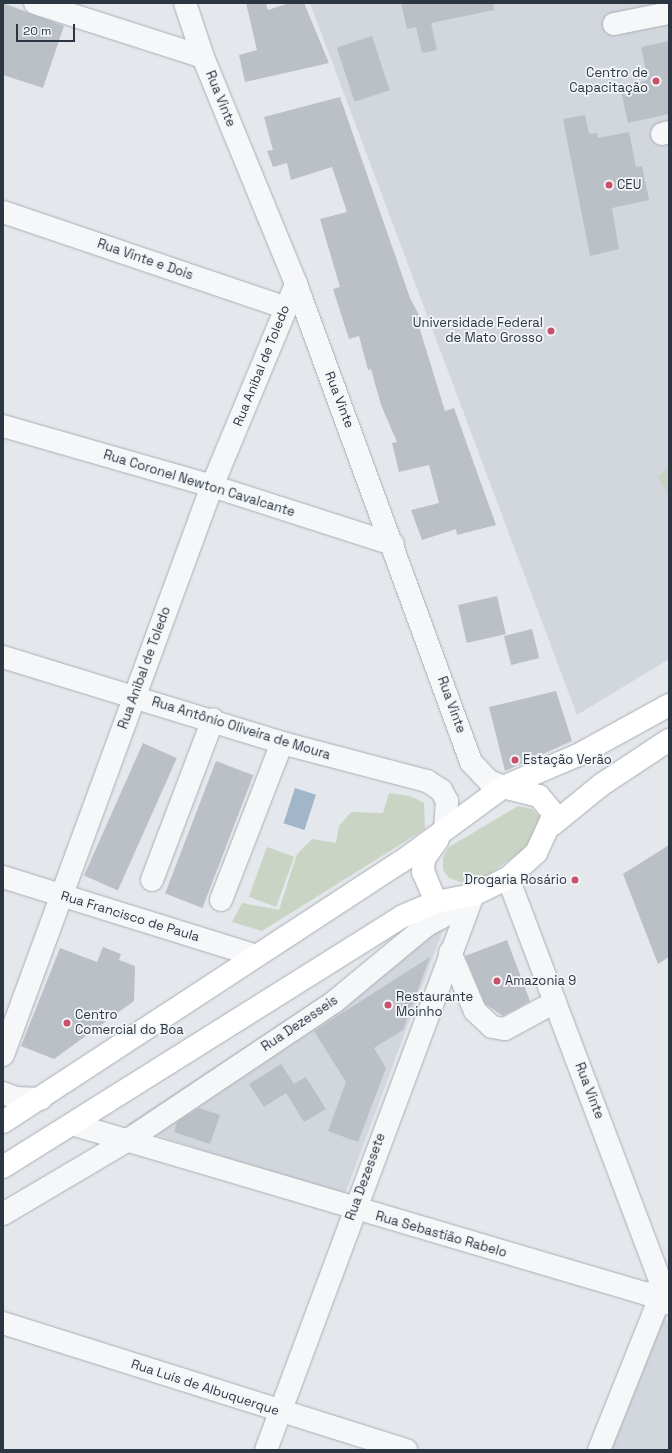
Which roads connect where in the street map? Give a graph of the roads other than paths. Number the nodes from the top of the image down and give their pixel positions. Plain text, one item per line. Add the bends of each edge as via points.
1 (35, 3) edge
2 (185, 3) edge
3 (669, 13) edge
4 (614, 24) dead end
5 (202, 57) junction
6 (3, 212) edge
7 (296, 284) junction
8 (286, 308) junction
9 (3, 426) edge
10 (212, 486) junction
11 (393, 544) junction
12 (3, 657) edge
13 (134, 697) junction
14 (669, 705) edge
15 (213, 719) junction
16 (669, 740) edge
17 (282, 743) junction
18 (503, 786) junction
19 (552, 825) junction
20 (445, 828) junction
21 (3, 877) edge
22 (508, 878) junction
23 (152, 880) dead end
24 (62, 896) junction
25 (470, 899) junction
26 (221, 900) dead end
27 (436, 902) junction
28 (450, 952) junction
29 (256, 956) junction
30 (555, 1002) junction
31 (3, 1055) edge
32 (3, 1093) edge
33 (41, 1099) junction
34 (3, 1122) edge
35 (74, 1125) junction
36 (128, 1140) junction
37 (3, 1167) edge
38 (354, 1210) junction
39 (3, 1214) edge
40 (666, 1297) edge
41 (3, 1324) edge
42 (279, 1412) junction
43 (266, 1450) edge
44 (407, 1450) edge
45 (598, 1450) edge

1 - 5 street
2 - 5 street, Rua Vinte
3 - 4 street
5 - 7 street, Rua Vinte
6 - 8 street, Rua Vinte e Dois
7 - 8 street, Rua Anibal de Toledo
7 - 11 street, Rua Vinte
8 - 10 street, Rua Anibal de Toledo
9 - 10 street, Rua Coronel Newton Cavalcante
10 - 11 street, Rua Coronel Newton Cavalcante
10 - 13 street, Rua Anibal de Toledo
11 - 18 street, Rua Vinte via 471,762 489,781
12 - 13 street, Rua Antônio Oliveira de Moura
13 - 15 street, Rua Antônio Oliveira de Moura
13 - 24 street, Rua Anibal de Toledo
14 - 18 main road via 578,754
15 - 17 street, Rua Antônio Oliveira de Moura
15 - 23 street
16 - 19 main road via 600,785
17 - 20 street, Rua Antônio Oliveira de Moura via 427,781 441,790 447,802
17 - 26 street
18 - 19 main road via 539,796 554,814
18 - 20 main road
19 - 22 main road via 536,853
20 - 27 main road via 424,859 426,885
20 - 29 main road via 401,862
21 - 24 street, Rua Francisco de Paula
22 - 25 main road
22 - 30 street, Rua Vinte
24 - 29 street, Rua Francisco de Paula
24 - 31 street, Rua Anibal de Toledo
25 - 27 main road
25 - 28 street, Rua Dezessete
25 - 36 street, Rua Dezesseis via 428,925 334,1002
27 - 35 main road via 403,916
28 - 30 street via 475,1011 492,1027 505,1029
28 - 38 street, Rua Dezessete
29 - 33 main road
30 - 40 street, Rua Vinte
32 - 33 street via 16,1098
33 - 34 main road
35 - 36 street, Rua Sebastião Rabelo
35 - 37 main road
36 - 38 street, Rua Sebastião Rabelo
36 - 39 street, Rua Dezesseis
38 - 40 street, Rua Sebastião Rabelo via 647,1294
38 - 42 street, Rua Dezessete
40 - 45 street
41 - 42 street, Rua Luís de Albuquerque
42 - 43 street, Rua Dezessete
42 - 44 street, Rua Luís de Albuquerque

